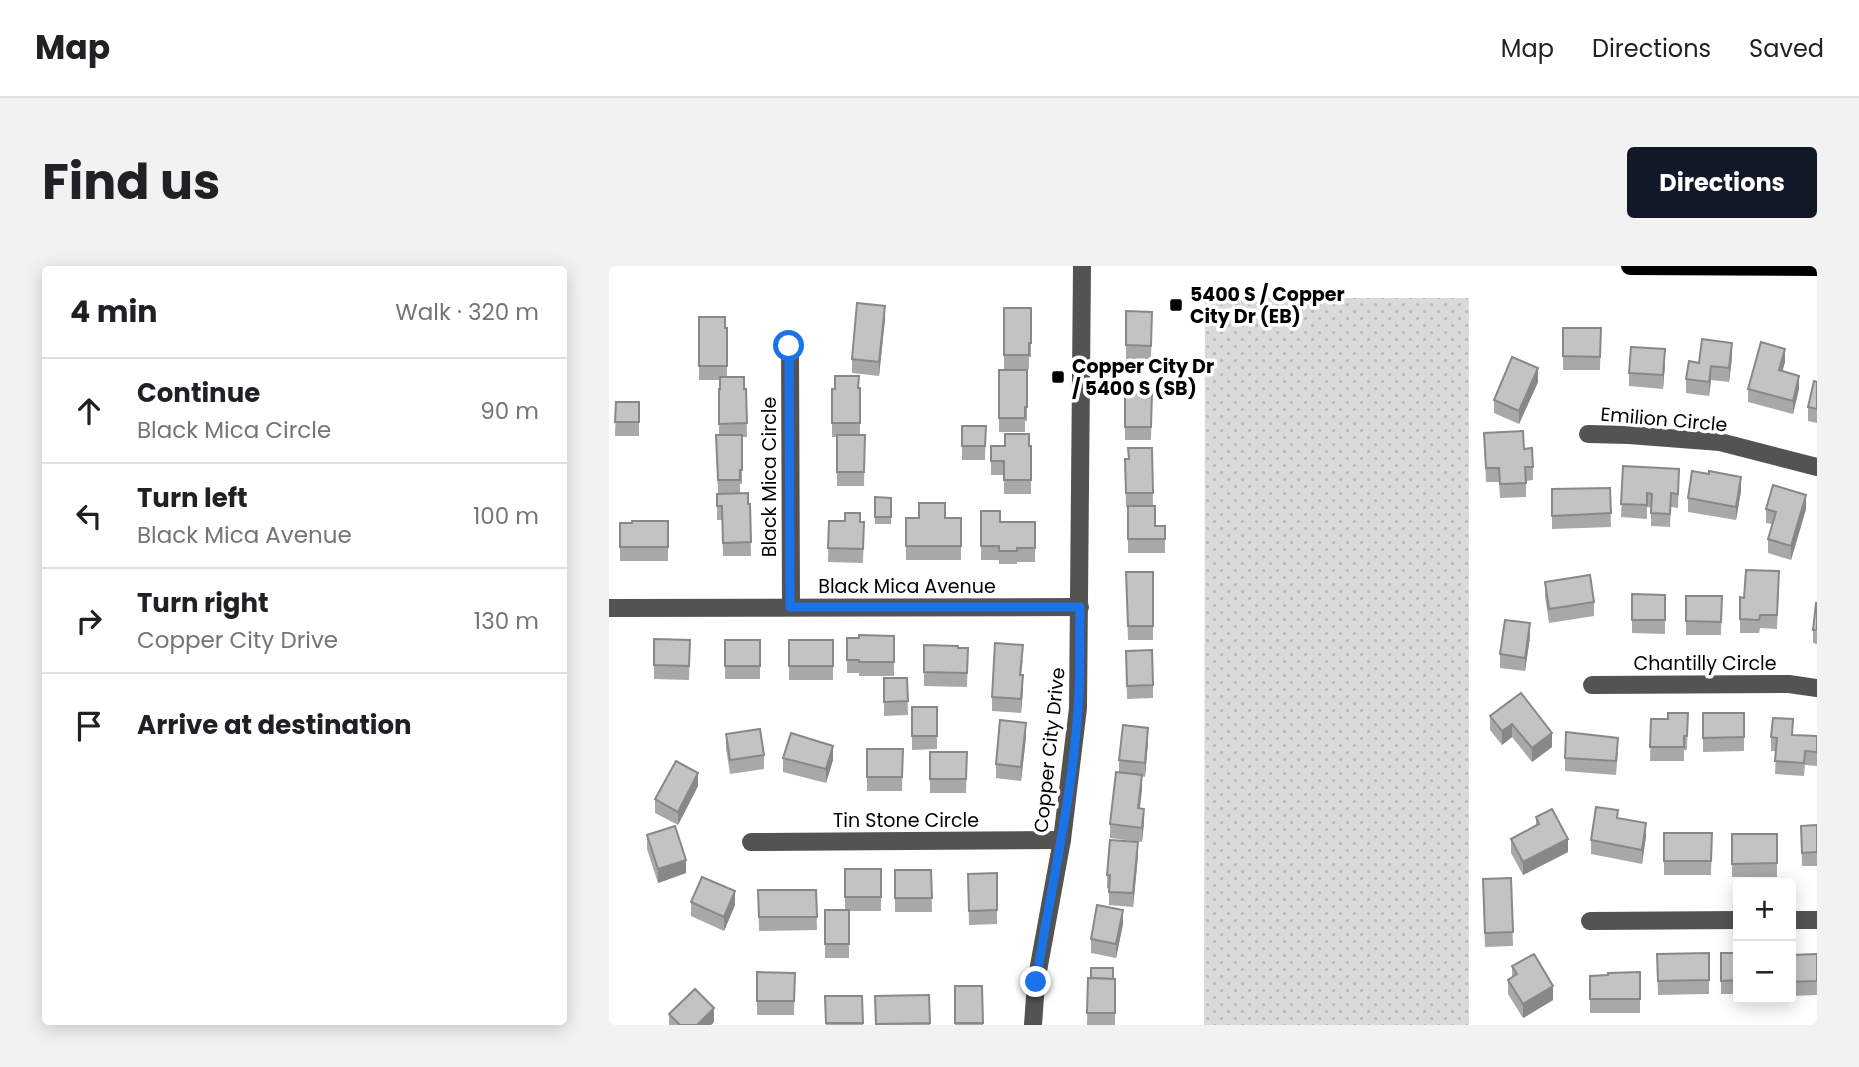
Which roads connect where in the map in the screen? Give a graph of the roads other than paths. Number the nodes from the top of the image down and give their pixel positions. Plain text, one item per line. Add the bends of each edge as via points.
1 (1083, 266) edge
2 (1629, 266) edge
3 (1817, 267) edge
4 (789, 346) dead end
5 (1588, 433) dead end
6 (1817, 467) edge
7 (790, 607) junction
8 (1080, 607) junction
9 (609, 608) edge
10 (1592, 685) dead end
11 (1817, 688) edge
12 (1062, 840) junction
13 (751, 842) dead end
14 (1733, 920) edge
15 (1796, 920) edge
16 (1817, 920) edge
17 (1590, 921) dead end
18 (1033, 1025) edge

1 - 8 street, Copper City Drive
2 - 3 main road
4 - 7 street, Black Mica Circle
5 - 6 street, Emilion Circle via 1720,442
7 - 8 street, Black Mica Avenue
7 - 9 street, Black Mica Avenue
8 - 12 street, Copper City Drive via 1078,708
10 - 11 street, Chantilly Circle via 1789,684
12 - 13 street, Tin Stone Circle
12 - 18 street, Copper City Drive via 1039,963
14 - 17 street
15 - 16 street

